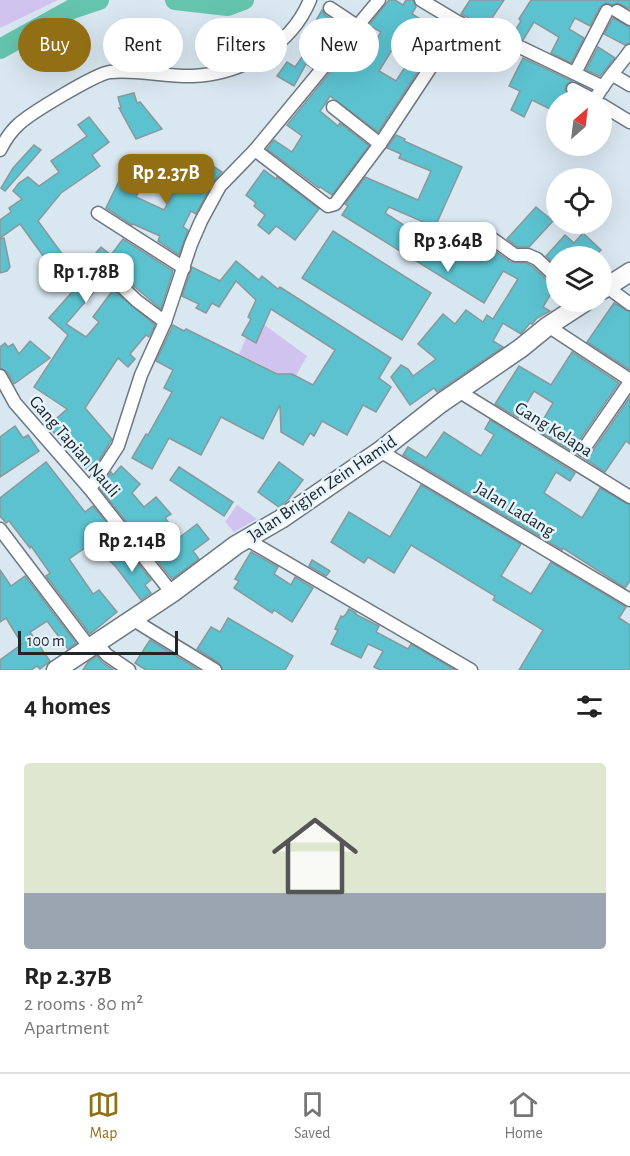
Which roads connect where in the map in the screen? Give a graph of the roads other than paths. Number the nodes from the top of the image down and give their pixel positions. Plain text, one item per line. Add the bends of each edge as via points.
1 (310, 0) edge
2 (379, 0) edge
3 (421, 0) edge
4 (330, 8) dead end
5 (345, 18) edge
6 (364, 18) edge
7 (452, 18) edge
8 (630, 19) edge
9 (522, 48) edge
10 (630, 51) edge
11 (319, 72) edge
12 (428, 72) edge
13 (575, 73) junction
14 (613, 75) junction
15 (630, 85) edge
16 (603, 87) junction
17 (601, 90) edge
18 (333, 107) dead end
19 (612, 111) edge
20 (630, 122) edge
21 (380, 144) junction
22 (0, 150) edge
23 (255, 150) junction
24 (98, 213) dead end
25 (490, 237) dead end
26 (546, 267) edge
27 (184, 268) junction
28 (104, 269) dead end
29 (630, 272) edge
30 (612, 283) edge
31 (612, 293) edge
32 (630, 304) edge
33 (568, 312) edge
34 (165, 321) junction
35 (548, 326) junction
36 (0, 376) edge
37 (630, 381) edge
38 (460, 392) junction
39 (583, 450) dead end
40 (380, 451) junction
41 (90, 489) junction
42 (630, 497) edge
43 (0, 529) edge
44 (246, 539) junction
45 (172, 593) junction
46 (630, 600) edge
47 (132, 619) junction
48 (93, 645) junction
49 (56, 670) edge
50 (129, 670) edge
51 (215, 670) edge
52 (471, 670) edge

1 - 22 street via 289,34 252,60 216,73 193,76 115,72 99,75 25,118
2 - 6 street
3 - 7 street
4 - 5 street
8 - 13 street via 612,11
9 - 13 street
10 - 14 street
11 - 23 street
12 - 21 street
13 - 16 street
14 - 15 street
14 - 16 street
16 - 17 street
18 - 21 street
19 - 20 street
21 - 23 street via 340,199 328,206
23 - 27 street via 220,186 201,221
24 - 27 street
25 - 26 street via 515,255 537,258
27 - 34 street
28 - 34 street via 137,302
29 - 30 main road
31 - 32 street
33 - 35 main road, Jalan Brigjen Zein Hamid
34 - 41 street via 141,375 118,446
35 - 37 street
35 - 38 main road, Jalan Brigjen Zein Hamid
36 - 41 street, Gang Tapian Nauli via 15,403
37 - 39 street
38 - 40 main road, Jalan Brigjen Zein Hamid
38 - 42 street, Gang Kelapa
40 - 44 main road, Jalan Brigjen Zein Hamid
40 - 46 street, Jalan Ladang
41 - 45 street, Gang Tapian Nauli
43 - 48 street
44 - 45 main road, Jalan Brigjen Zein Hamid
44 - 52 street
45 - 47 main road, Jalan Brigjen Zein Hamid
47 - 48 main road, Jalan Brigjen Zein Hamid
47 - 51 street
48 - 49 main road, Jalan Brigjen Zein Hamid
48 - 50 street

